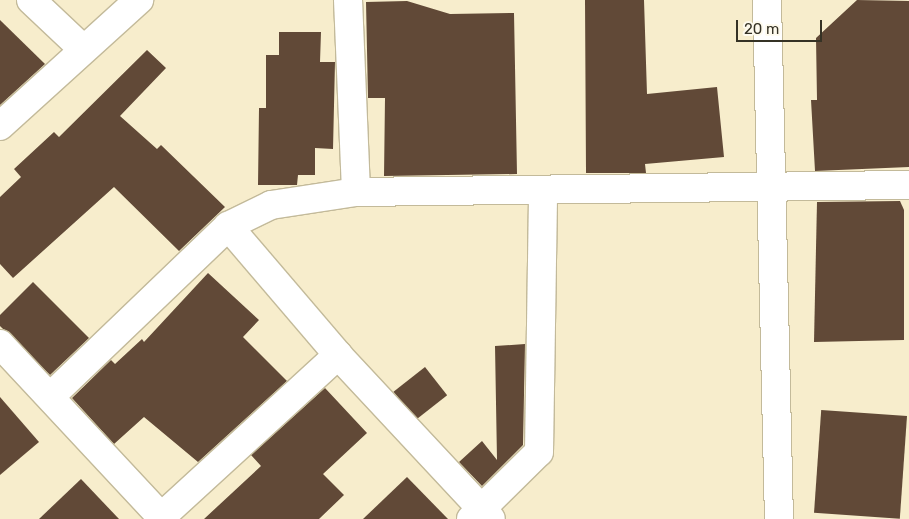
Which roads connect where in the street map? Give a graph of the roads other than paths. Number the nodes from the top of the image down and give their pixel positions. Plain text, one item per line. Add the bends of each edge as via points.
1 (31, 0) edge
2 (139, 0) edge
3 (348, 0) edge
4 (767, 0) edge
5 (83, 49) junction
6 (0, 126) edge
7 (772, 183) junction
8 (909, 185) edge
9 (356, 192) junction
10 (543, 192) junction
11 (228, 226) junction
12 (0, 344) edge
13 (338, 355) junction
14 (51, 396) junction
15 (481, 516) edge
16 (161, 518) edge
17 (779, 519) edge

1 - 5 street
2 - 5 street
3 - 9 street
4 - 7 street
5 - 6 street
7 - 8 street
7 - 10 street
7 - 17 street
9 - 10 street
9 - 11 street via 271,205
10 - 15 street via 539,452
11 - 13 street
11 - 14 street
12 - 14 street
13 - 15 street
13 - 16 street
14 - 16 street

